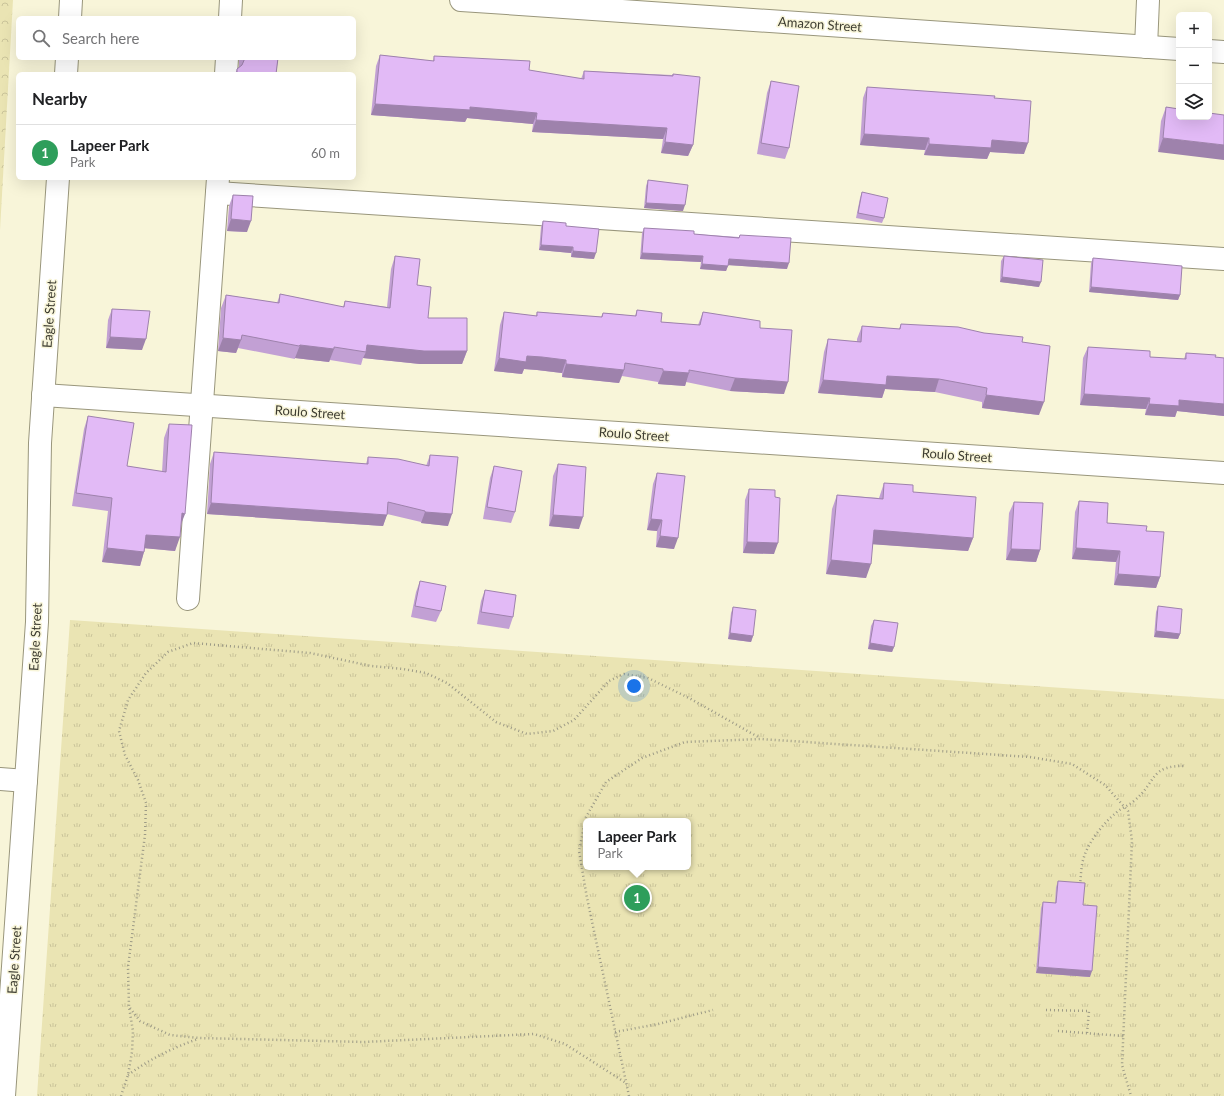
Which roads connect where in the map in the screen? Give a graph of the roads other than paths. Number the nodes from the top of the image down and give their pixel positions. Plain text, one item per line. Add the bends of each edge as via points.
1 (71, 0) edge
2 (232, 0) edge
3 (461, 0) edge
4 (1148, 0) edge
5 (70, 16) edge
6 (230, 16) edge
7 (1146, 47) junction
8 (1176, 49) edge
9 (1212, 51) edge
10 (1224, 52) edge
11 (67, 60) edge
12 (227, 60) edge
13 (66, 72) edge
14 (226, 72) edge
15 (58, 180) edge
16 (218, 185) edge
17 (1224, 259) edge
18 (43, 395) junction
19 (202, 405) junction
20 (1224, 473) edge
21 (188, 599) dead end
22 (0, 779) edge
23 (26, 781) junction
24 (6, 980) edge
25 (4, 1096) edge

1 - 5 street
2 - 6 street
3 - 7 street, Amazon Street
4 - 7 street
7 - 8 street, Amazon Street
9 - 10 street
11 - 13 street
12 - 14 street
15 - 18 street, Eagle Street
16 - 17 street
16 - 19 street
18 - 19 street, Roulo Street
18 - 23 street, Eagle Street via 37,622
19 - 20 street, Roulo Street
19 - 21 street
22 - 23 street
23 - 24 street, Eagle Street
24 - 25 street, Eagle Street

